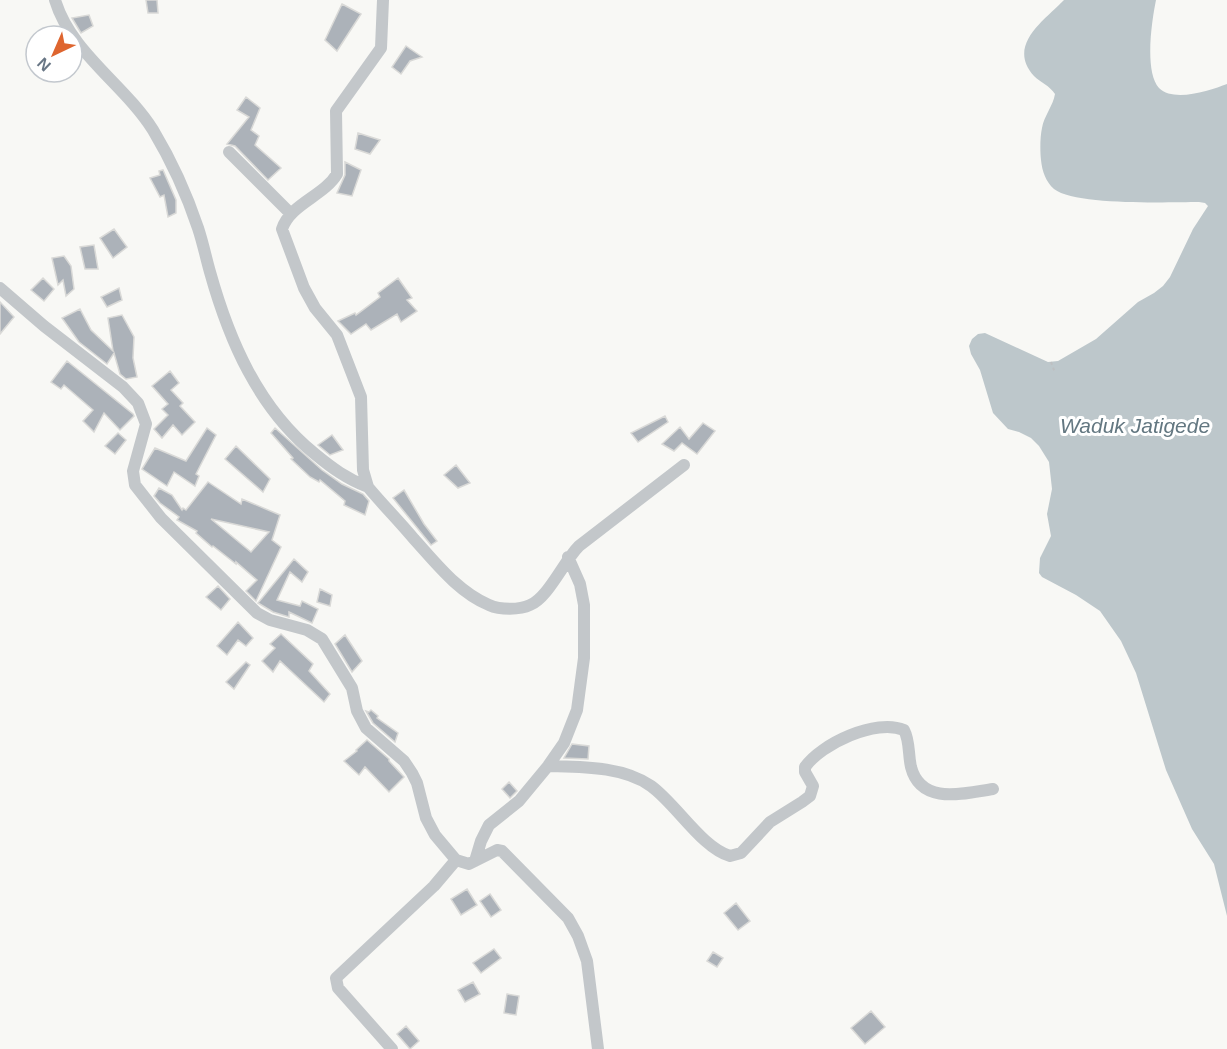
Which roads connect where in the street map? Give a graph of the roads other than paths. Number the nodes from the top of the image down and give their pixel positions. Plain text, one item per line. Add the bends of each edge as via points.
1 (55, 0) edge
2 (382, 0) edge
3 (229, 152) dead end
4 (291, 214) junction
5 (0, 288) edge
6 (684, 465) dead end
7 (369, 487) junction
8 (568, 557) junction
9 (549, 766) junction
10 (993, 789) dead end
11 (456, 860) junction
12 (475, 861) junction
13 (392, 1049) edge
14 (598, 1049) edge

1 - 7 street via 67,29 153,130 185,193 224,316 259,392 304,445 345,477
2 - 4 street via 381,48 336,111 337,174
3 - 4 street
4 - 7 street via 282,229 304,288 337,335 361,397 363,470
5 - 11 street via 138,403 146,424 134,471 135,485 161,518 257,613 322,639 352,688 366,728 404,761 417,783 426,818
6 - 8 street
7 - 8 street via 450,578 492,607 531,605 549,588
8 - 9 street via 584,605 581,684 571,727
9 - 10 street via 583,767 636,778 657,791 715,849 730,856 741,853 770,822 810,796 813,786 805,767 816,754 841,738 865,731 888,727 904,730 914,774 932,791 947,795
9 - 12 street via 519,801 489,825
11 - 12 street via 469,864
11 - 13 street via 434,886 336,978 338,988
12 - 14 street via 502,851 573,926 587,962

